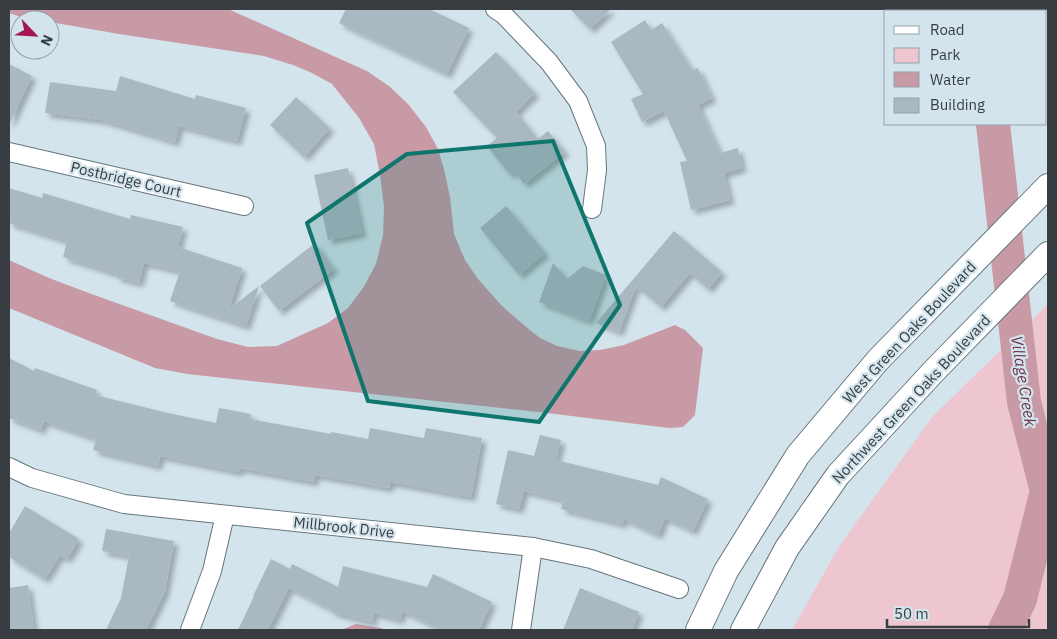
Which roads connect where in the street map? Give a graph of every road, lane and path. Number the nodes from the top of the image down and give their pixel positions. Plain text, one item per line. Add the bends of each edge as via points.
1 (495, 9) edge
2 (9, 152) edge
3 (1048, 186) edge
4 (244, 206) dead end
5 (592, 209) dead end
6 (1048, 254) edge
7 (9, 467) edge
8 (225, 515) junction
9 (533, 547) junction
10 (679, 589) dead end
11 (190, 630) edge
12 (521, 630) edge
13 (698, 630) edge
14 (743, 630) edge

1 - 5 street via 549,62 578,101 596,146 597,170
2 - 4 street, Postbridge Court
3 - 13 main road, West Green Oaks Boulevard via 878,360 798,455 726,571
6 - 14 main road, Northwest Green Oaks Boulevard via 838,475 787,548
7 - 8 street, Millbrook Drive via 32,478 124,504
8 - 9 street, Millbrook Drive
8 - 11 street via 212,571
9 - 10 street, Millbrook Drive via 591,559
9 - 12 street

